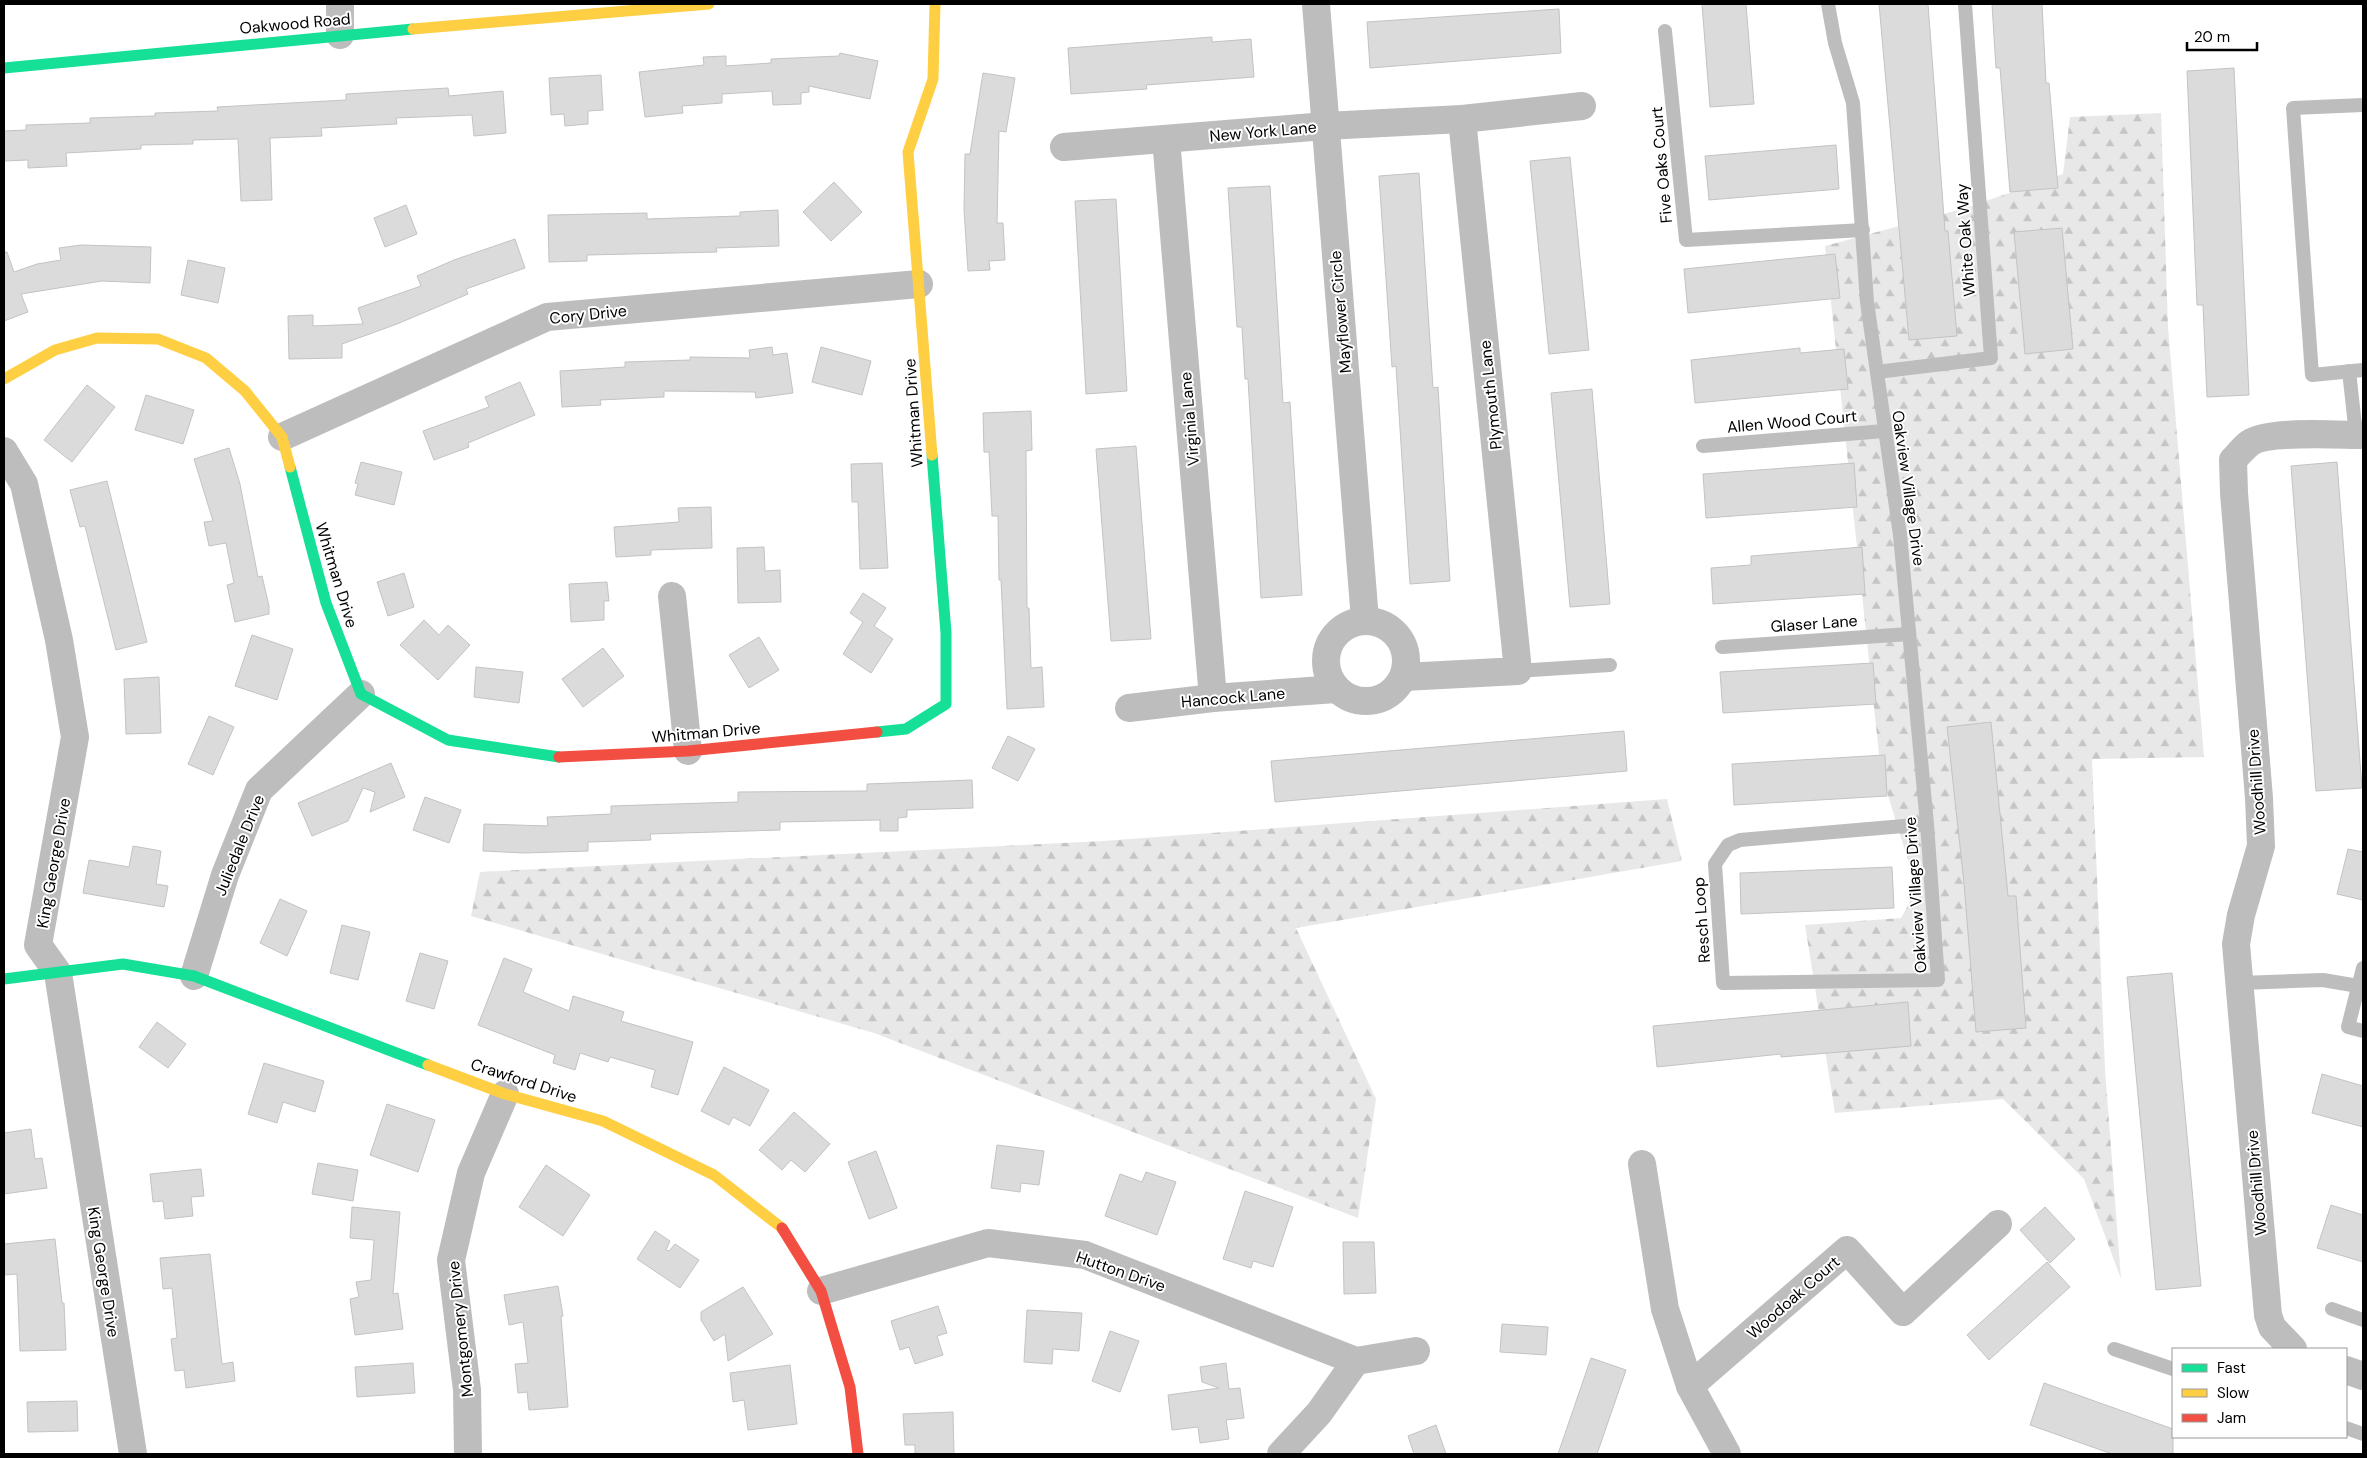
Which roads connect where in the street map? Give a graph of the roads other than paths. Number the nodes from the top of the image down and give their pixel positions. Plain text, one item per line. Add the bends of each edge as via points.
1 (340, 4) edge
2 (709, 4) edge
3 (935, 4) edge
4 (1316, 4) edge
5 (1828, 4) edge
6 (1965, 4) edge
7 (1666, 31) dead end
8 (340, 35) junction
9 (4, 68) edge
10 (2363, 105) edge
11 (1582, 106) dead end
12 (1462, 119) junction
13 (1325, 126) junction
14 (1166, 139) junction
15 (1064, 147) dead end
16 (1863, 230) junction
17 (919, 284) junction
18 (2356, 370) edge
19 (1877, 372) junction
20 (4, 379) edge
21 (1884, 431) junction
22 (2360, 435) edge
23 (282, 437) junction
24 (1703, 446) dead end
25 (4, 452) edge
26 (672, 596) dead end
27 (1365, 620) junction
28 (1909, 634) junction
29 (1722, 647) dead end
30 (1610, 665) dead end
31 (1518, 671) junction
32 (1404, 676) junction
33 (1336, 689) junction
34 (362, 694) junction
35 (1213, 698) junction
36 (1129, 708) dead end
37 (688, 751) junction
38 (1927, 824) junction
39 (2363, 968) edge
40 (58, 973) junction
41 (194, 976) junction
42 (4, 979) edge
43 (1938, 980) joint
44 (2240, 983) junction
45 (2358, 986) junction
46 (2363, 1031) edge
47 (504, 1094) junction
48 (1642, 1164) dead end
49 (1998, 1224) dead end
50 (821, 1291) junction
51 (2332, 1309) dead end
52 (2363, 1320) edge
53 (2292, 1348) edge
54 (2114, 1349) dead end
55 (1416, 1351) dead end
56 (1356, 1361) junction
57 (2172, 1369) edge
58 (2347, 1370) edge
59 (2363, 1376) edge
60 (1690, 1386) junction
61 (2347, 1428) edge
62 (2363, 1434) edge
63 (133, 1454) edge
64 (468, 1454) edge
65 (858, 1454) edge
66 (1282, 1454) edge
67 (1727, 1454) edge

1 - 8 street
2 - 8 street, Oakwood Road
3 - 17 street, Whitman Drive via 933,79 908,152
4 - 13 street, Mayflower Circle
5 - 16 lane, Oakview Village Drive via 1835,44 1853,103
6 - 19 lane, White Oak Way via 1991,358
7 - 16 lane, Five Oaks Court via 1686,240
8 - 9 street, Oakwood Road
10 - 18 lane via 2293,108 2312,375
11 - 12 street, New York Lane
12 - 13 street, New York Lane
12 - 31 street, Plymouth Lane
13 - 14 street, New York Lane
13 - 27 street, Mayflower Circle
14 - 15 street, New York Lane
14 - 35 street, Virginia Lane
16 - 19 lane, Oakview Village Drive via 1867,302
17 - 23 street, Cory Drive via 547,317
17 - 37 street, Whitman Drive via 946,634 946,704 906,729
18 - 22 lane
19 - 21 lane, Oakview Village Drive
20 - 23 street, Whitman Drive via 55,350 97,338 158,339 206,358 245,391
21 - 24 lane, Allen Wood Court
21 - 28 lane, Oakview Village Drive via 1900,535
22 - 44 street, Woodhill Drive via 2298,434 2270,438 2250,442 2233,460 2261,846 2236,944
23 - 34 street, Whitman Drive via 326,603
25 - 40 street, King George Drive via 24,484 60,640 75,737 38,945
26 - 37 street
27 - 32 street via 1394,632 1403,645
27 - 33 street via 1343,628 1328,646 1325,662
28 - 29 lane, Glaser Lane
28 - 38 lane, Oakview Village Drive
30 - 31 lane
31 - 32 street
32 - 33 street via 1395,690 1382,699 1367,702 1351,699
33 - 35 street, Hancock Lane
34 - 37 street, Whitman Drive via 448,740 558,757
34 - 41 street, Juliedale Drive via 259,790 225,875
35 - 36 street, Hancock Lane
38 - 43 lane, Oakview Village Drive
38 - 43 lane, Resch Loop via 1740,840 1728,845 1715,864 1723,983
39 - 45 lane
40 - 41 street, Crawford Drive via 123,964
40 - 42 street, Crawford Drive
40 - 63 street, King George Drive
41 - 47 street, Crawford Drive
44 - 45 lane via 2323,980
44 - 53 street, Woodhill Drive via 2268,1315 2272,1327
45 - 46 lane via 2348,1027
47 - 50 street, Crawford Drive via 604,1122 714,1175 784,1229
47 - 64 street, Montgomery Drive via 471,1173 451,1260 468,1390
48 - 60 street via 1666,1309
49 - 60 street, Woodoak Court via 1903,1312 1847,1250
50 - 56 street, Hutton Drive via 988,1244 1085,1255
50 - 65 street, Crawford Drive via 850,1387
51 - 52 lane
54 - 57 lane
55 - 56 street
56 - 66 street via 1319,1413
58 - 59 street
60 - 67 street
61 - 62 lane

